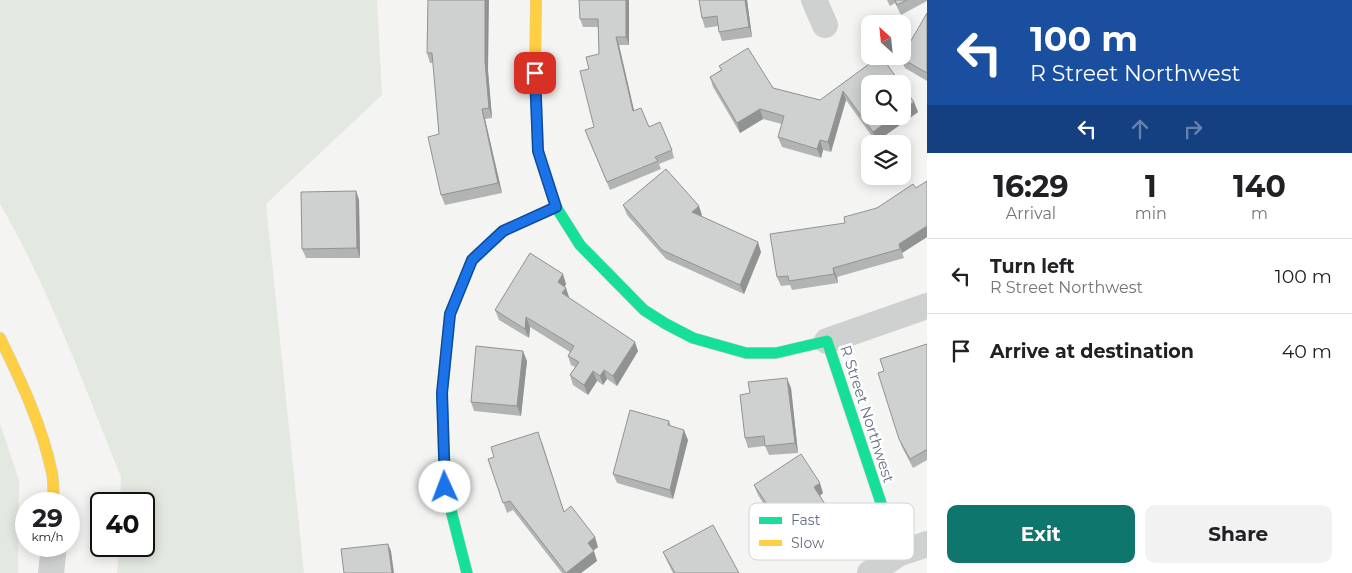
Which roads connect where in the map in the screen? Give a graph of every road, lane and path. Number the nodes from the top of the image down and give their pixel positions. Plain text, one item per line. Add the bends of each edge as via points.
1 (536, 0) edge
2 (814, 0) edge
3 (825, 25) dead end
4 (556, 207) junction
5 (927, 306) edge
6 (0, 338) edge
7 (827, 341) junction
8 (53, 492) edge
9 (881, 503) edge
10 (927, 544) edge
11 (914, 548) edge
12 (53, 557) edge
13 (889, 560) edge
14 (51, 573) edge
15 (467, 573) edge
16 (870, 573) edge

1 - 4 street, R Street Northwest via 538,151
2 - 3 street
4 - 7 street, R Street Northwest via 580,245 644,310 693,338 746,353 776,353
4 - 15 street via 503,231 472,260 450,314 442,393 445,487
5 - 7 street
6 - 8 street via 25,390 41,435 52,474
7 - 9 street, R Street Northwest
10 - 11 street
12 - 14 street
13 - 16 street

